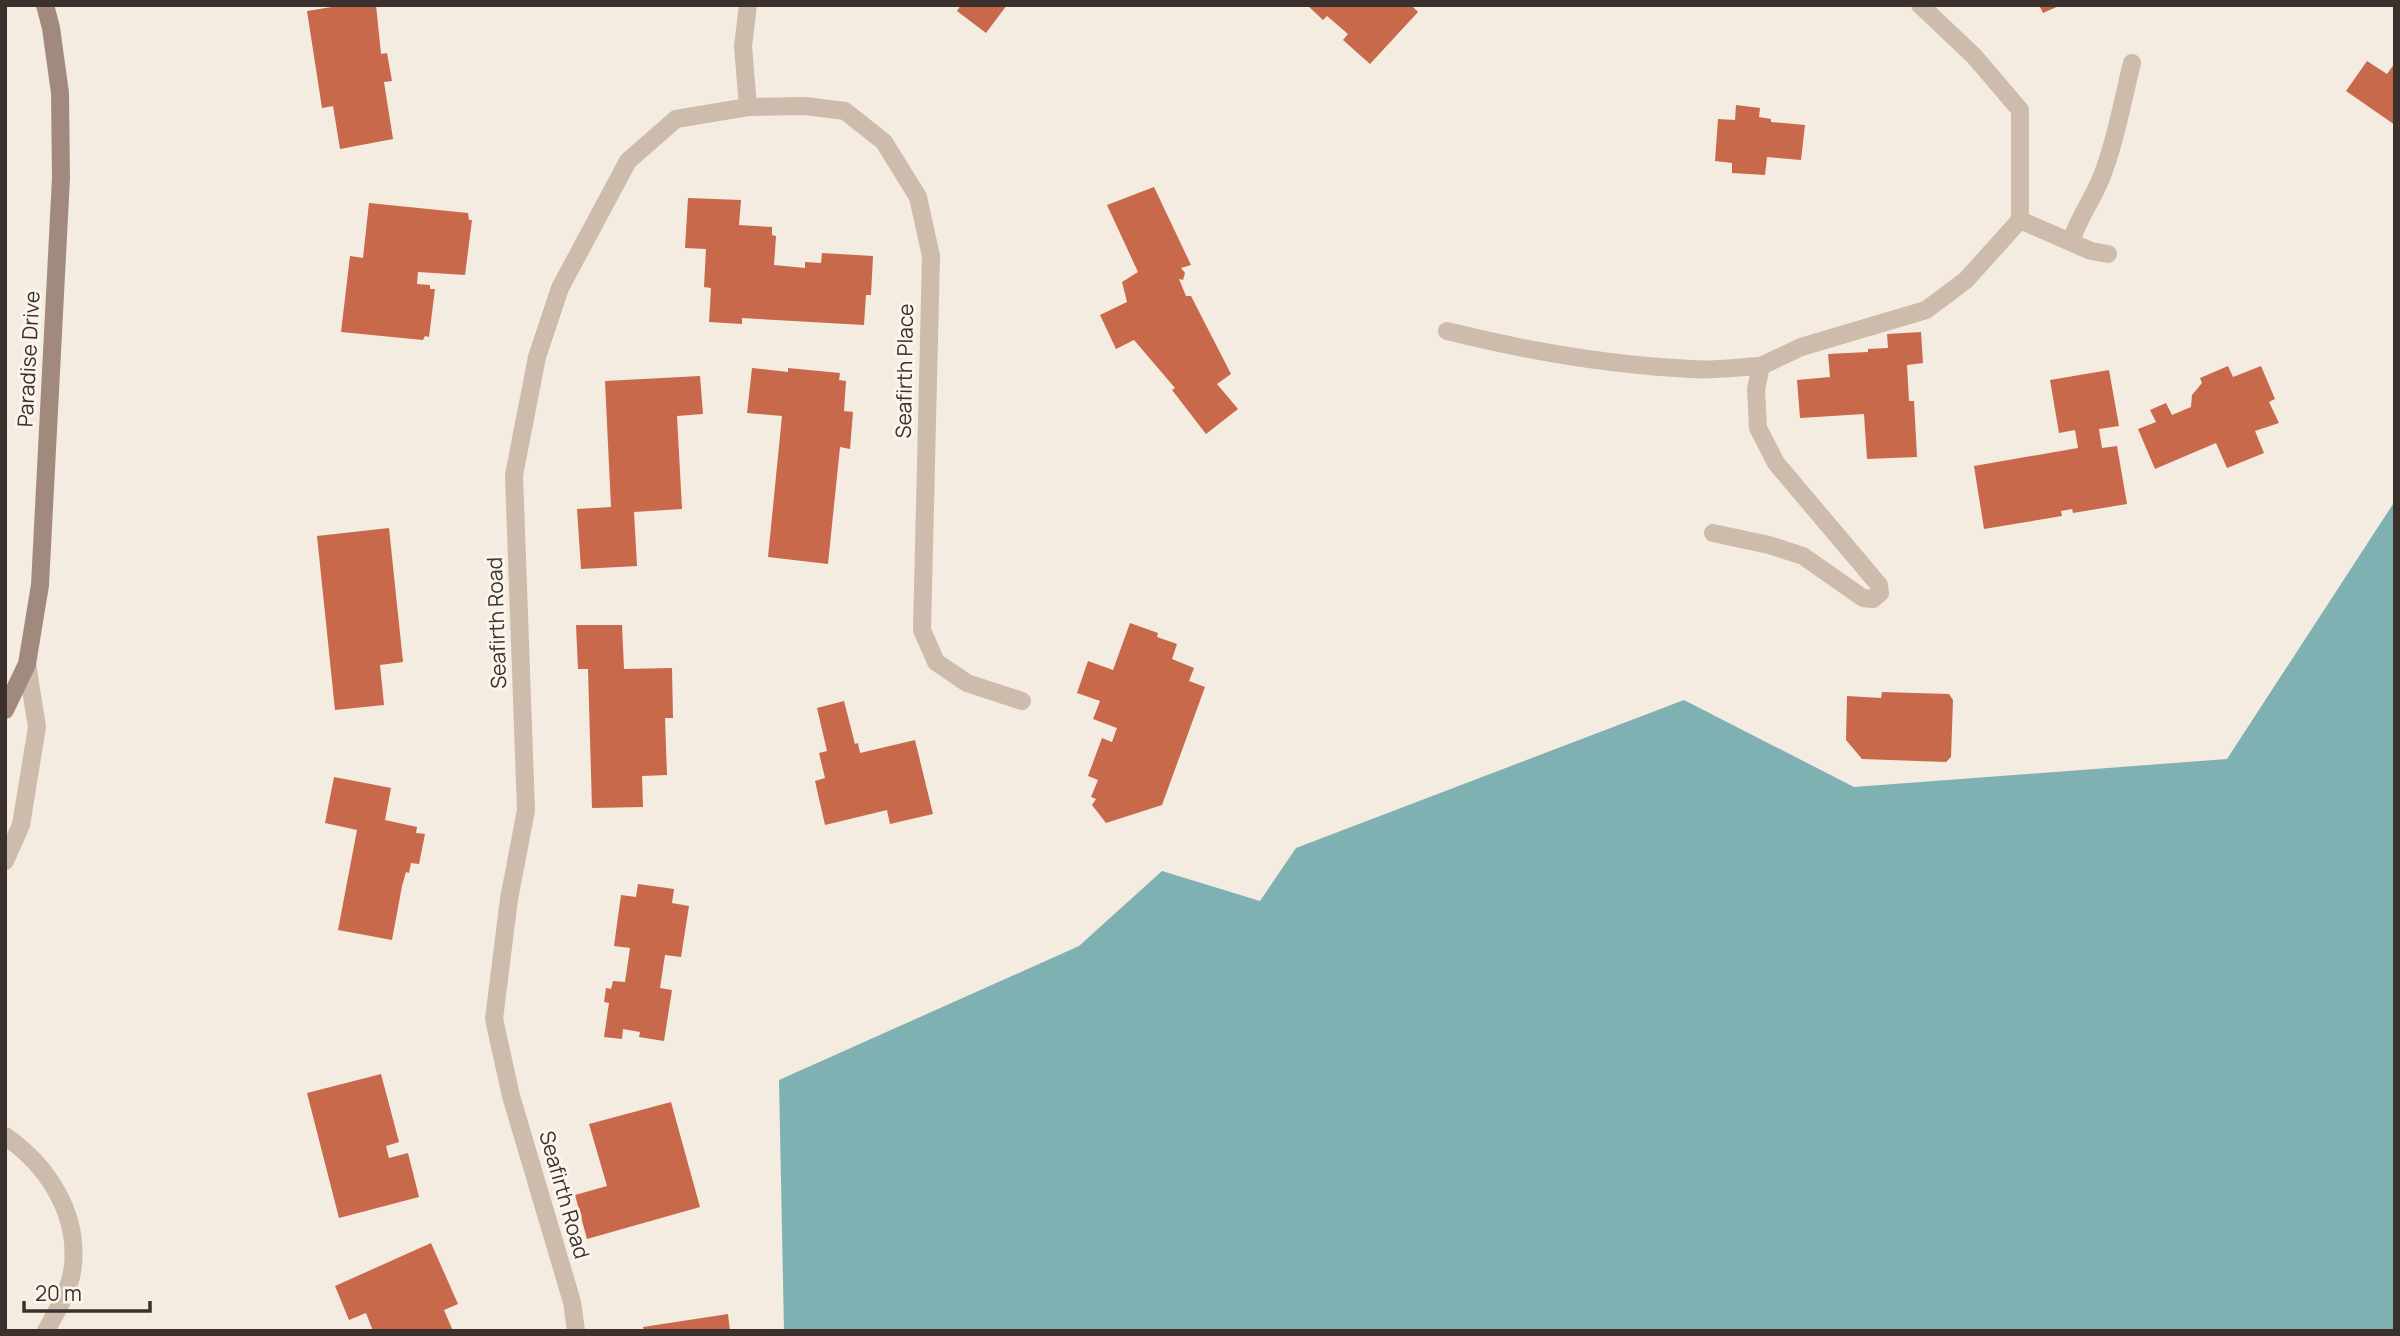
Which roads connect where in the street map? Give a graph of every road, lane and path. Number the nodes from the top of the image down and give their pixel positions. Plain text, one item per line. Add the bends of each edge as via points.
1 (45, 5) edge
2 (748, 5) edge
3 (1920, 5) edge
4 (2132, 63) dead end
5 (748, 107) junction
6 (2020, 220) junction
7 (2071, 241) junction
8 (2108, 254) dead end
9 (1447, 331) dead end
10 (1760, 366) junction
11 (1713, 533) dead end
12 (27, 664) junction
13 (1022, 701) dead end
14 (5, 710) edge
15 (5, 861) edge
16 (5, 1136) edge
17 (46, 1331) edge
18 (576, 1331) edge

1 - 12 street, Paradise Drive via 60,93 61,178 40,585
2 - 5 street via 743,46
3 - 6 street via 1975,56 2020,110
4 - 7 street via 2099,182
5 - 13 street, Seafirth Place via 845,111 884,142 918,197 931,256 922,631 936,662 967,683
5 - 18 street, Seafirth Road via 676,119 628,161 560,288 537,357 514,475 526,810 494,1019
6 - 7 street
6 - 10 street via 1966,280 1926,310 1801,347
7 - 8 street
9 - 10 street via 1512,347 1622,364 1694,370
10 - 11 street via 1758,428 1776,463 1879,585 1880,593 1873,599 1863,598 1803,556
12 - 14 street, Paradise Drive
12 - 15 street via 37,727 21,825
16 - 17 street via 27,1151 62,1196 72,1234 73,1266

